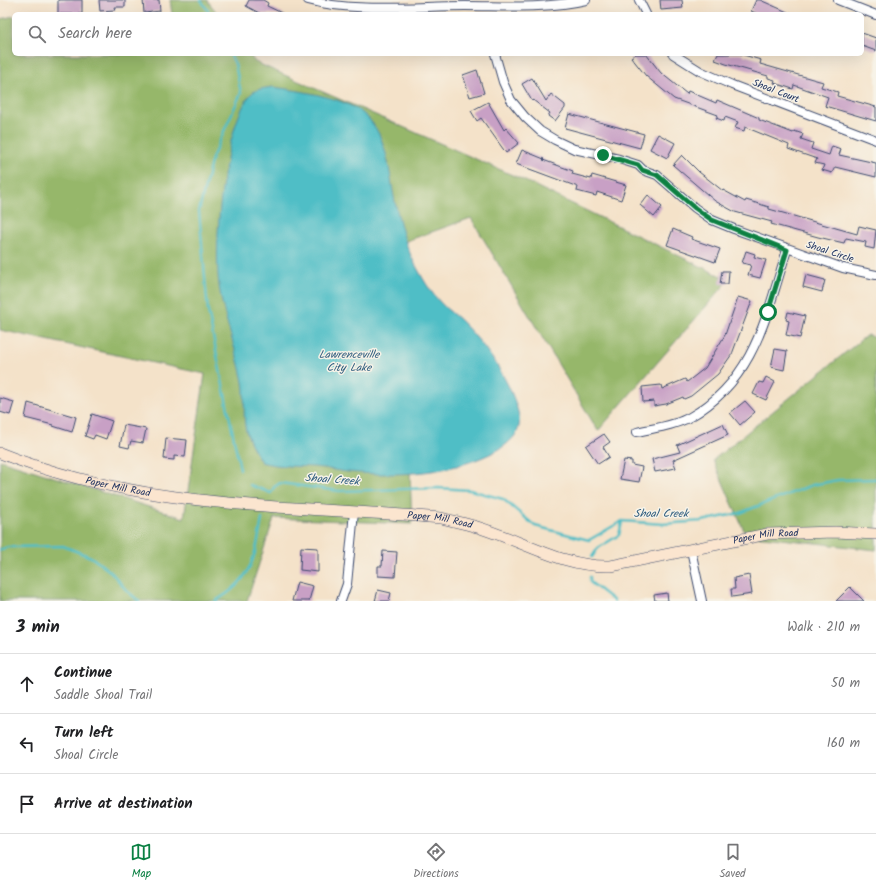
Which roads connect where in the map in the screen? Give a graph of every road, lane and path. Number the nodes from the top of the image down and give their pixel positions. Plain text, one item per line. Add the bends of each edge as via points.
1 (308, 0) edge
2 (586, 0) edge
3 (639, 0) edge
4 (838, 0) edge
5 (494, 10) edge
6 (645, 12) edge
7 (876, 15) edge
8 (496, 56) edge
9 (676, 56) edge
10 (876, 140) edge
11 (787, 250) junction
12 (876, 275) edge
13 (637, 432) dead end
14 (0, 453) edge
15 (354, 512) junction
16 (876, 534) edge
17 (691, 550) junction
18 (341, 601) edge
19 (702, 601) edge

1 - 5 street via 357,6
2 - 5 street via 562,6
3 - 6 street
4 - 7 street
8 - 11 street, Shoal Circle via 503,82 512,100 540,131 574,149 619,158 638,165 642,170 657,175 712,220
9 - 10 street, Shoal Court via 700,71 732,85
11 - 12 street, Shoal Circle via 842,268
11 - 13 street via 750,358 734,380 713,401 689,417
14 - 15 street, Paper Mill Road via 87,481 187,500
15 - 17 street, Paper Mill Road via 448,520 476,526 560,558 594,567
15 - 18 street via 347,584
16 - 17 street, Paper Mill Road via 767,534
17 - 19 street

